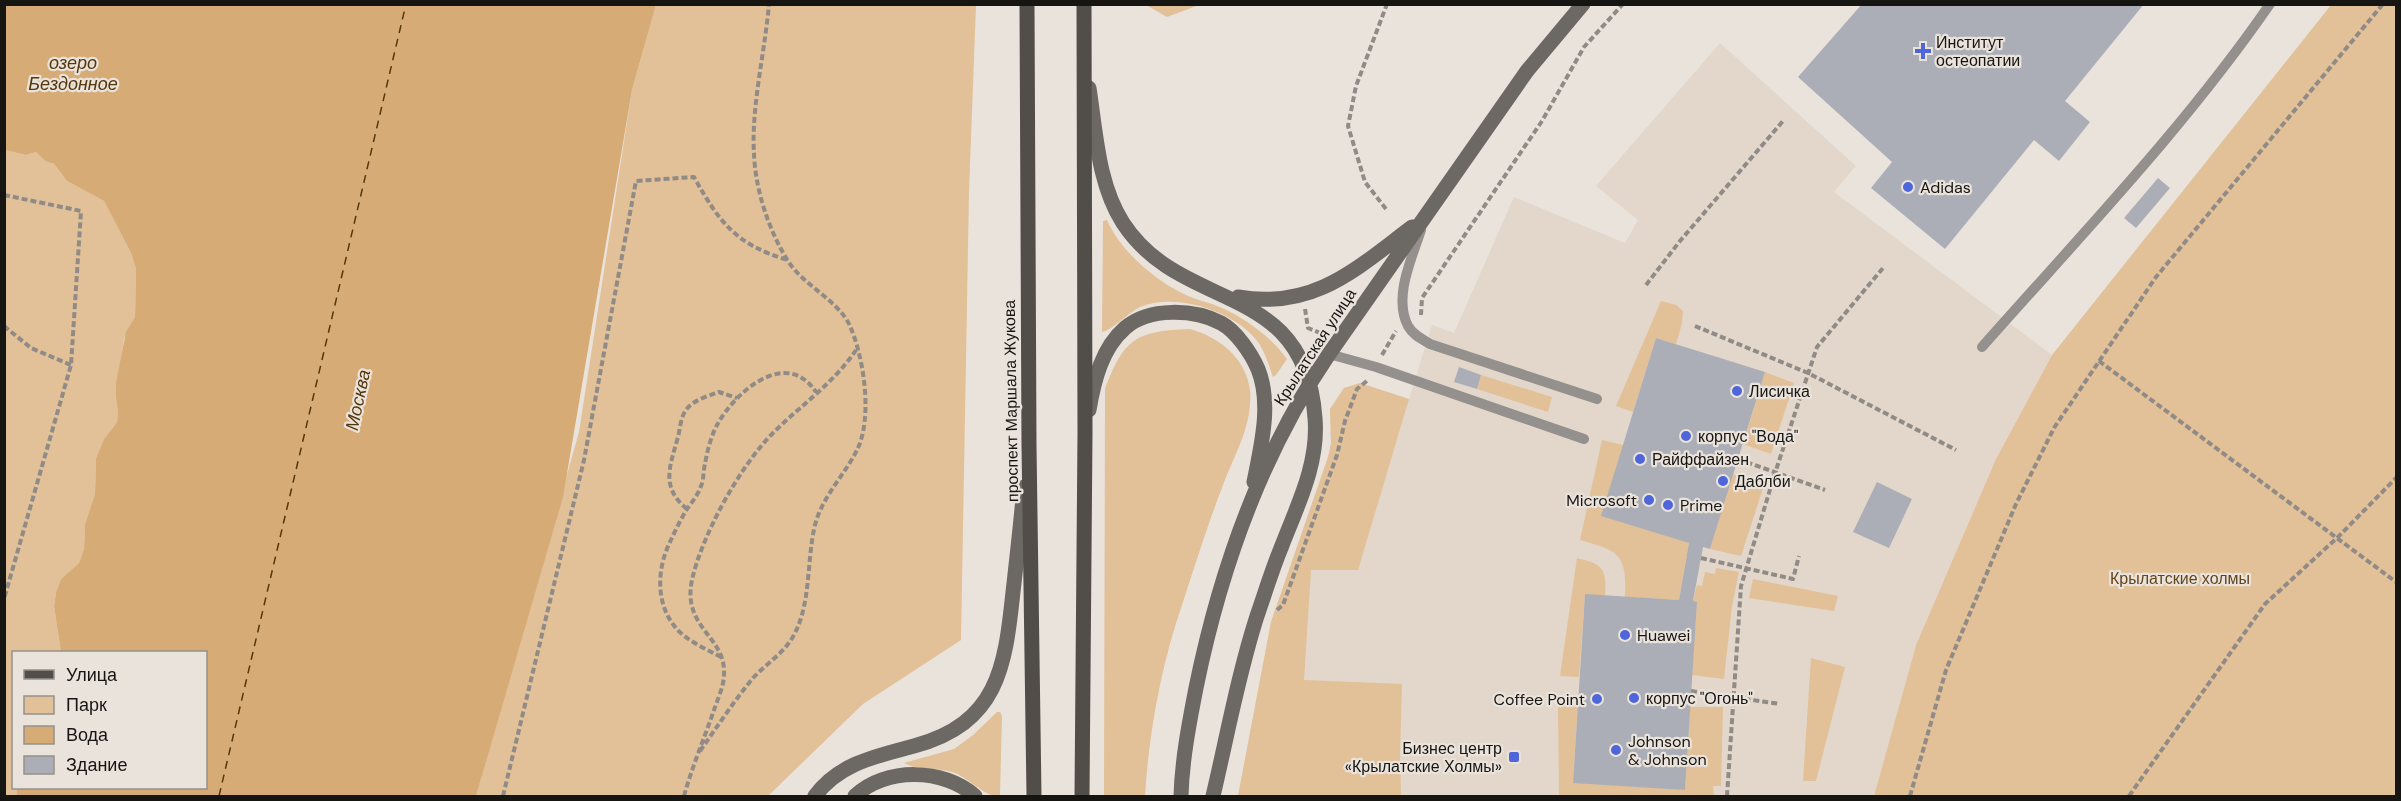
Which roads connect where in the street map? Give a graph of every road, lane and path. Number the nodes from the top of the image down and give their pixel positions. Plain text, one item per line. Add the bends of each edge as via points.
1 (769, 4) edge
2 (1027, 4) edge
3 (1084, 4) edge
4 (1387, 4) edge
5 (1583, 4) edge
6 (2270, 4) edge
7 (2383, 4) edge
8 (1085, 65) junction
9 (1783, 121) dead end
10 (4, 195) edge
11 (1386, 209) dead end
12 (1424, 218) junction
13 (788, 261) junction
14 (1883, 268) dead end
15 (1647, 285) dead end
16 (1224, 294) junction
17 (4, 326) edge
18 (1695, 326) dead end
19 (1982, 346) dead end
20 (857, 349) junction
21 (1329, 354) junction
22 (2099, 361) junction
23 (71, 365) junction
24 (1808, 373) junction
25 (1311, 381) junction
26 (817, 392) junction
27 (737, 398) junction
28 (1597, 399) dead end
29 (1085, 433) junction
30 (1584, 439) dead end
31 (1029, 445) junction
32 (1956, 450) dead end
33 (1738, 459) dead end
34 (1775, 472) junction
35 (2397, 478) edge
36 (1825, 490) dead end
37 (1249, 504) junction
38 (687, 509) junction
39 (2338, 537) junction
40 (1799, 556) dead end
41 (1701, 558) dead end
42 (1747, 568) junction
43 (2397, 582) edge
44 (4, 598) edge
45 (722, 658) junction
46 (1691, 691) dead end
47 (1733, 696) junction
48 (1780, 704) dead end
49 (700, 751) junction
50 (503, 796) edge
51 (684, 796) edge
52 (815, 796) edge
53 (855, 796) edge
54 (975, 796) edge
55 (1034, 796) edge
56 (1082, 796) edge
57 (1180, 796) edge
58 (1213, 796) edge
59 (1727, 796) edge
60 (1910, 796) edge
61 (2128, 796) edge

1 - 13 path via 753,154 766,212
2 - 31 main road, проспект Маршала Жукова
3 - 8 main road
4 - 11 path via 1356,86 1348,126 1365,182
5 - 12 main road, Крылатская улица via 1527,71
6 - 19 lane via 2153,154
7 - 22 path via 2156,277
8 - 16 main road via 1102,172 1123,224 1161,264 1182,278
8 - 29 main road
9 - 15 path
10 - 23 path via 81,211
12 - 16 main road via 1343,279 1322,290 1271,300
12 - 21 main road, Крылатская улица
12 - 28 lane via 1403,288 1408,326 1417,336 1430,344
13 - 20 path via 799,276 843,314
13 - 50 path via 736,237 711,207 694,177 636,182 584,460
14 - 24 path via 1817,347
16 - 25 main road via 1250,307 1289,341 1302,358
17 - 23 path via 31,348
18 - 24 path
20 - 26 path via 844,368
20 - 49 path via 864,378 863,430 858,448 817,518 800,623 791,641 756,676
21 - 25 main road, Крылатская улица
21 - 30 lane
22 - 39 path
22 - 60 path via 2054,428 2012,514 1946,670
23 - 44 path
24 - 32 path
24 - 34 path
25 - 37 main road, Крылатская улица
25 - 58 main road via 1315,420 1310,471 1256,620
26 - 27 path via 795,376 779,373 759,379
26 - 45 path via 771,434 747,465 725,501 695,569 690,591 692,612
27 - 38 path via 717,426 703,484
27 - 38 path via 719,392 686,410 669,467 669,484 677,501
29 - 37 main road via 1103,358 1127,326 1143,316 1165,313 1200,316 1222,324 1249,353 1262,386 1262,438
29 - 56 main road
31 - 52 main road via 1008,646 988,697 961,725 938,739 861,760 824,784
31 - 55 main road, проспект Маршала Жукова
33 - 34 path
34 - 36 path
34 - 42 path
35 - 39 path
37 - 57 main road, Крылатская улица via 1205,645 1188,728
38 - 45 path via 669,544 661,572 661,595 675,628
39 - 43 path
39 - 61 path via 2265,604
40 - 42 path via 1793,579
41 - 42 path
42 - 47 path via 1741,586
45 - 49 path via 722,687
46 - 47 path
47 - 48 path
47 - 59 path
49 - 51 path
53 - 54 main road via 865,787 893,776 946,778

